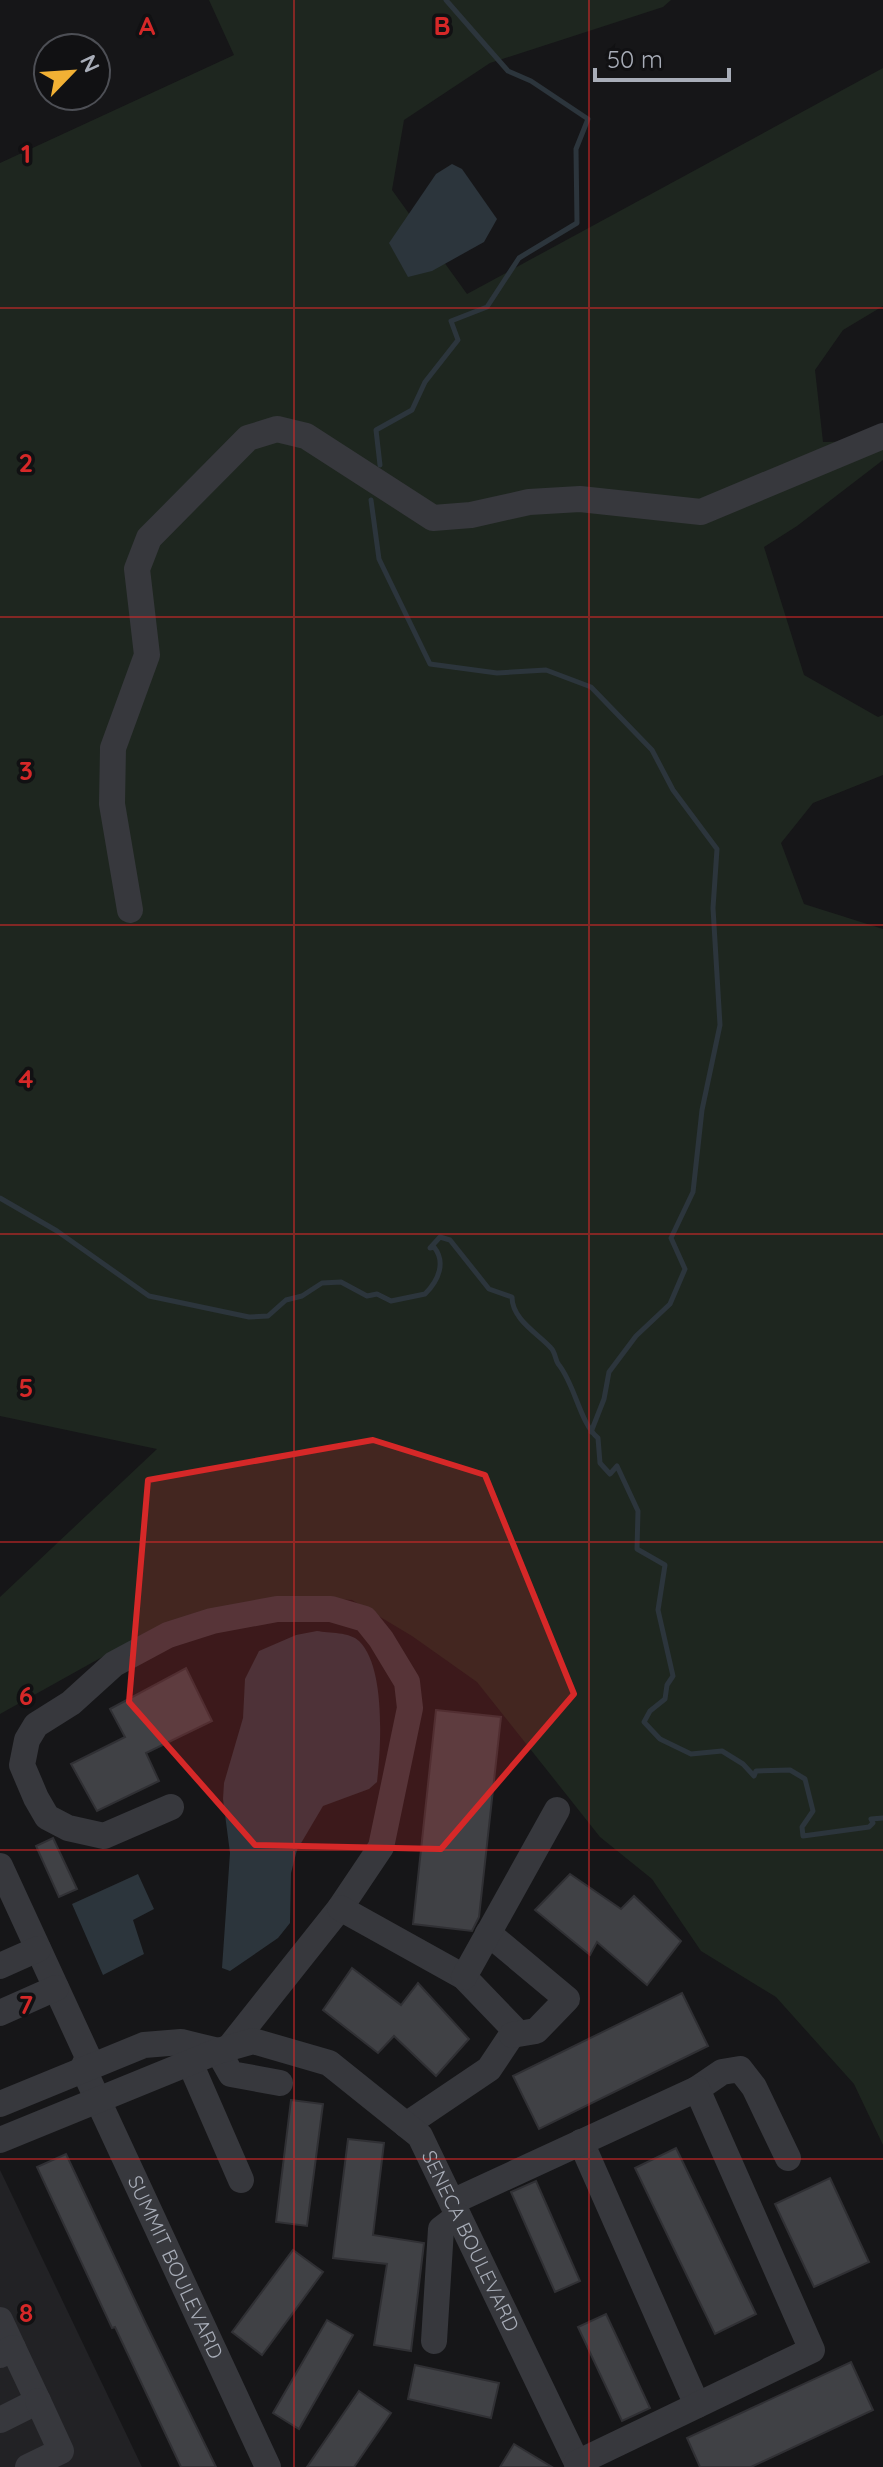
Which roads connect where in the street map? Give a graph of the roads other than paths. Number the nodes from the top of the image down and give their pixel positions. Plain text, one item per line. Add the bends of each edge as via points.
1 (883, 436) edge
2 (130, 910) dead end
3 (171, 1807) dead end
4 (557, 1810) dead end
5 (0, 1866) edge
6 (340, 1908) junction
7 (488, 1933) junction
8 (38, 1949) junction
9 (0, 1966) edge
10 (464, 1977) junction
11 (56, 1988) junction
12 (0, 2013) edge
13 (512, 2035) junction
14 (223, 2050) junction
15 (185, 2052) junction
16 (83, 2068) junction
17 (280, 2083) dead end
18 (697, 2089) junction
19 (98, 2099) junction
20 (0, 2104) edge
21 (406, 2125) junction
22 (0, 2140) edge
23 (581, 2142) junction
24 (788, 2158) dead end
25 (241, 2180) dead end
26 (455, 2209) junction
27 (0, 2320) edge
28 (434, 2341) dead end
29 (6, 2352) edge
30 (38, 2401) junction
31 (697, 2405) junction
32 (0, 2420) edge
33 (578, 2465) edge
34 (28, 2467) edge
35 (268, 2467) edge

1 - 2 street via 701,512 580,499 433,518 306,436 277,429 248,438 149,538 137,569 147,655 113,748 112,804
3 - 6 street via 104,1836 68,1828 47,1817 36,1798 22,1765 27,1740 36,1725 71,1703 114,1664 168,1635 277,1609 331,1609 365,1619 407,1682 410,1708 381,1847
4 - 7 street
5 - 8 street, SUMMIT BOULEVARD
6 - 10 street
6 - 14 street
7 - 10 street
7 - 13 street via 567,1999 536,2031
8 - 9 street
8 - 11 street, SUMMIT BOULEVARD
10 - 13 street via 512,2023
11 - 12 street
11 - 16 street, SUMMIT BOULEVARD via 88,2057
13 - 21 street via 489,2069
14 - 15 street, SENECA BOULEVARD
14 - 17 street via 231,2074
14 - 21 street, SENECA BOULEVARD via 253,2041 329,2063
15 - 16 street, SENECA BOULEVARD via 144,2045
15 - 19 street
15 - 25 street
16 - 19 street, SUMMIT BOULEVARD
16 - 20 street, SENECA BOULEVARD
18 - 23 street
18 - 24 street via 722,2072 740,2069
18 - 31 street via 812,2350
19 - 22 street
19 - 35 street, SUMMIT BOULEVARD
21 - 26 street, SENECA BOULEVARD via 420,2136
23 - 26 street
23 - 31 street
26 - 28 street via 441,2229
26 - 33 street, SENECA BOULEVARD
27 - 29 street
29 - 30 street
30 - 32 street
30 - 34 street via 61,2451
31 - 33 street

